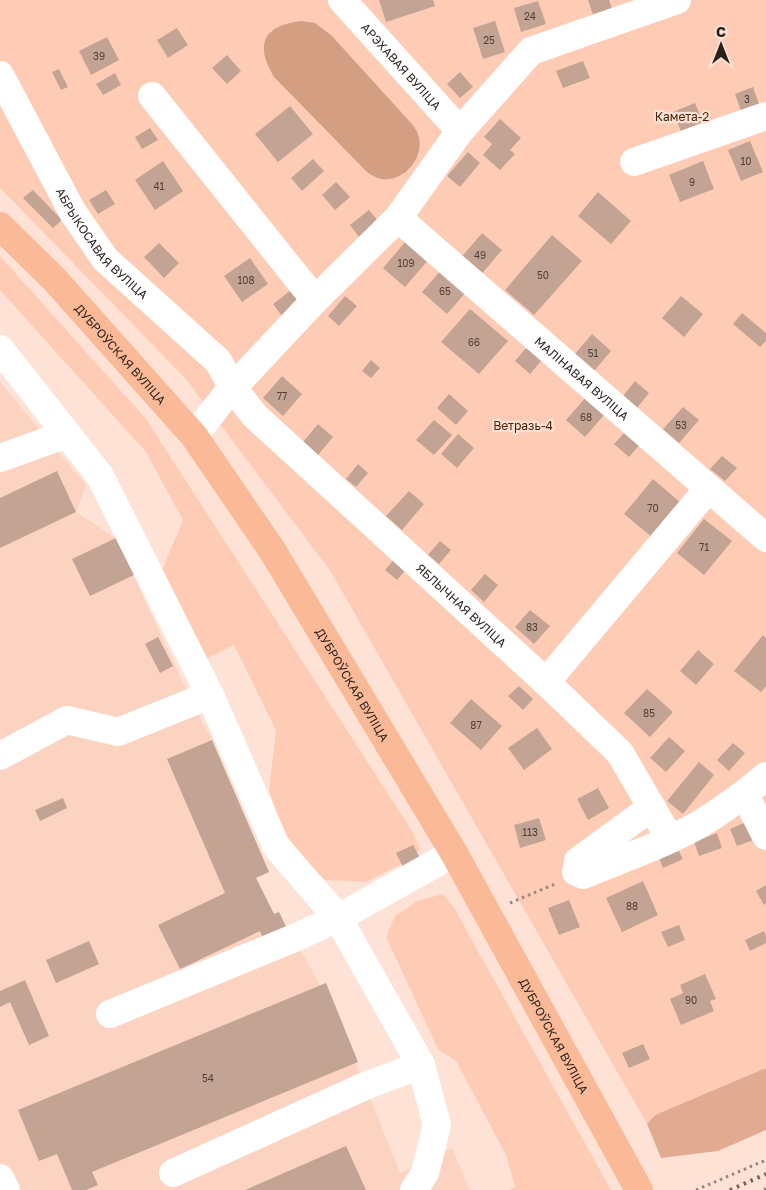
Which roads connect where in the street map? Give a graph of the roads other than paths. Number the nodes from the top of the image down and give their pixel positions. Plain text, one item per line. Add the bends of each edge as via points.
1 (342, 0) edge
2 (677, 0) edge
3 (0, 75) edge
4 (152, 96) dead end
5 (766, 116) edge
6 (460, 131) junction
7 (634, 162) dead end
8 (398, 218) junction
9 (0, 226) edge
10 (315, 300) junction
11 (0, 349) edge
12 (233, 388) junction
13 (67, 434) junction
14 (194, 436) junction
15 (0, 458) edge
16 (708, 489) junction
17 (766, 538) edge
18 (546, 682) junction
19 (210, 695) junction
20 (0, 756) edge
21 (766, 776) edge
22 (744, 794) junction
23 (652, 807) junction
24 (766, 836) edge
25 (670, 839) junction
26 (454, 853) junction
27 (338, 918) junction
28 (110, 1014) dead end
29 (421, 1065) junction
30 (172, 1173) dead end
31 (0, 1178) edge
32 (6, 1190) edge
33 (414, 1190) edge
34 (639, 1190) edge

1 - 6 lane, АРЭХАВАЯ ВУЛІЦА
2 - 6 lane via 531,51
3 - 12 lane, АБРЫКОСАВАЯ ВУЛІЦА via 72,211 105,259 218,361
4 - 10 lane
5 - 7 lane
6 - 8 lane
8 - 10 lane
8 - 16 lane, МАЛІНАВАЯ ВУЛІЦА
9 - 14 main road, ДУБРОЎСКАЯ ВУЛІЦА via 55,280
10 - 12 lane
11 - 13 lane
12 - 14 lane
12 - 18 lane, ЯБЛЫЧНАЯ ВУЛІЦА via 255,416
13 - 15 lane
13 - 19 lane via 100,476
14 - 26 main road, ДУБРОЎСКАЯ ВУЛІЦА via 272,550
16 - 17 lane, МАЛІНАВАЯ ВУЛІЦА
16 - 18 lane
18 - 23 lane, ЯБЛЫЧНАЯ ВУЛІЦА via 620,753
19 - 20 lane via 118,732 68,720
19 - 27 lane via 276,846
21 - 22 lane
22 - 24 lane
22 - 25 lane via 700,824
23 - 25 lane, ЯБЛЫЧНАЯ ВУЛІЦА
23 - 25 lane via 578,861 576,872 583,875
26 - 27 lane
26 - 34 main road, ДУБРОЎСКАЯ ВУЛІЦА
27 - 28 lane
27 - 29 lane
29 - 30 lane via 365,1086
29 - 33 lane via 437,1125 425,1173
31 - 32 lane

